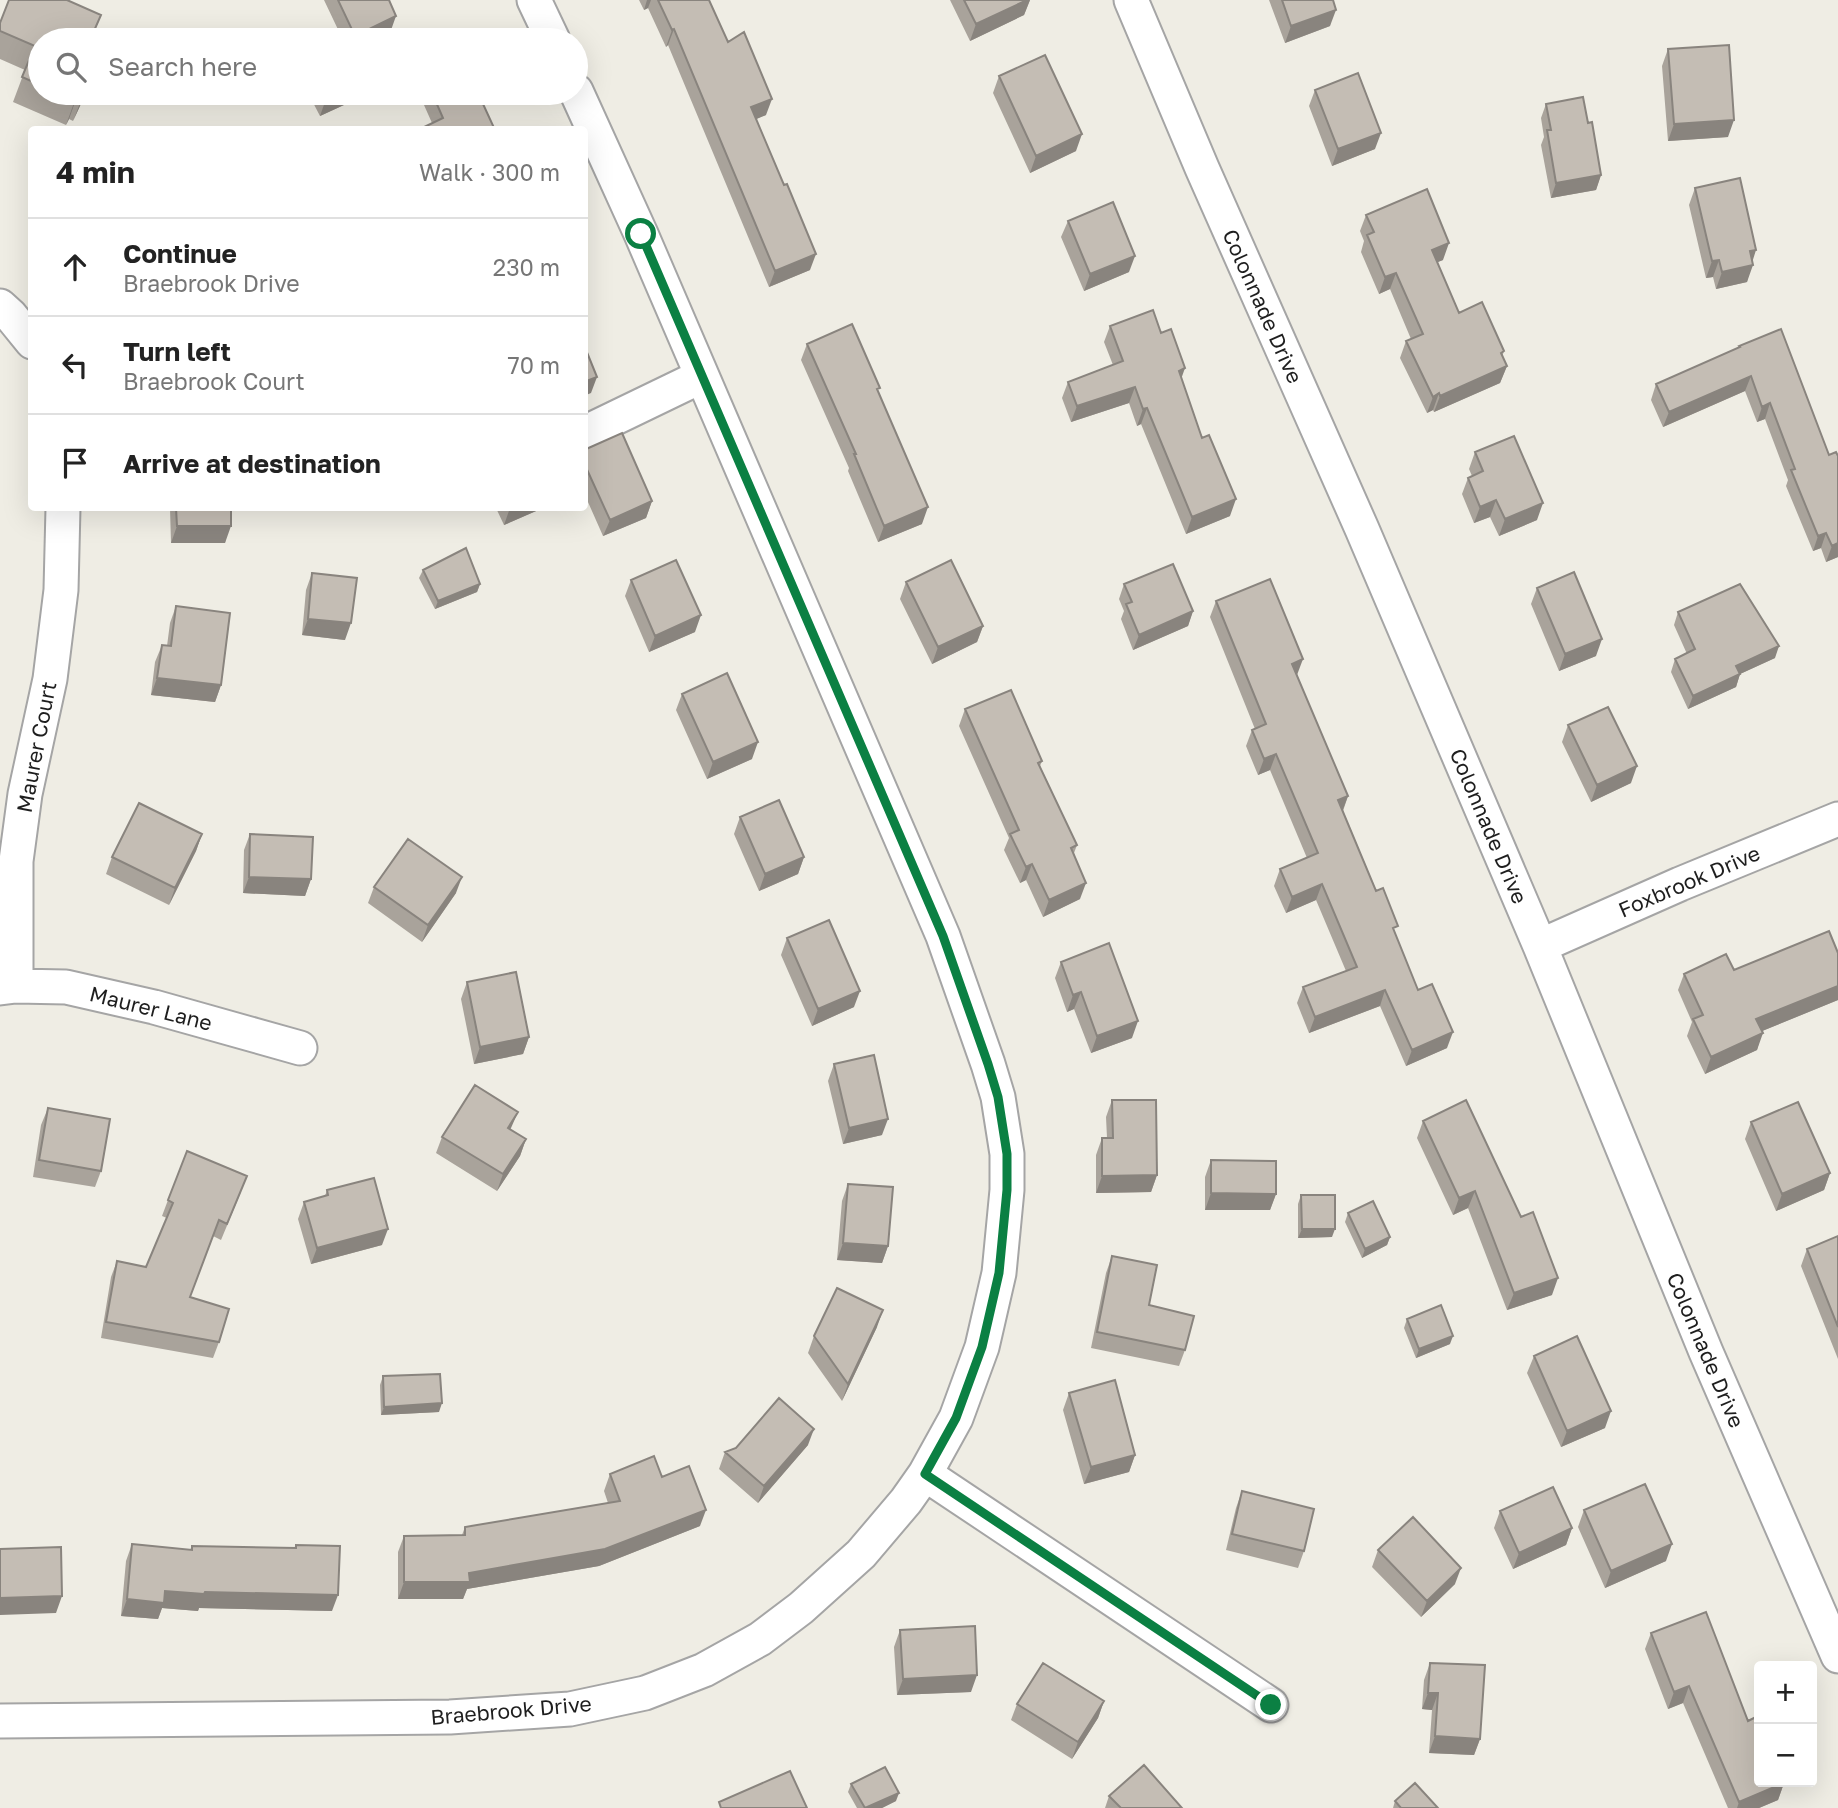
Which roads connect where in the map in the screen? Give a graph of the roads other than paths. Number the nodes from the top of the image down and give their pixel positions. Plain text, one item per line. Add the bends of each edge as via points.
1 (534, 0) edge
2 (1131, 0) edge
3 (547, 28) edge
4 (582, 105) edge
5 (0, 306) edge
6 (28, 337) edge
7 (702, 376) junction
8 (588, 431) edge
9 (63, 511) edge
10 (1838, 819) edge
11 (1540, 946) junction
12 (8, 987) edge
13 (300, 1048) dead end
14 (925, 1474) junction
15 (1838, 1656) edge
16 (1271, 1705) dead end
17 (0, 1721) edge

1 - 3 street
2 - 11 street, Colonnade Drive
4 - 7 street, Braebrook Drive
5 - 6 street
7 - 8 street
7 - 14 street, Braebrook Drive via 943,936 998,1097 1007,1154 999,1273 982,1347 956,1418
9 - 12 street, Maurer Court via 61,590 50,679 16,861
10 - 11 street, Foxbrook Drive
11 - 15 street, Colonnade Drive via 1706,1352
12 - 13 street, Maurer Lane via 65,988 155,1007
14 - 16 street
14 - 17 street, Braebrook Drive via 861,1554 801,1608 760,1639 705,1670 645,1693 570,1709 450,1717

